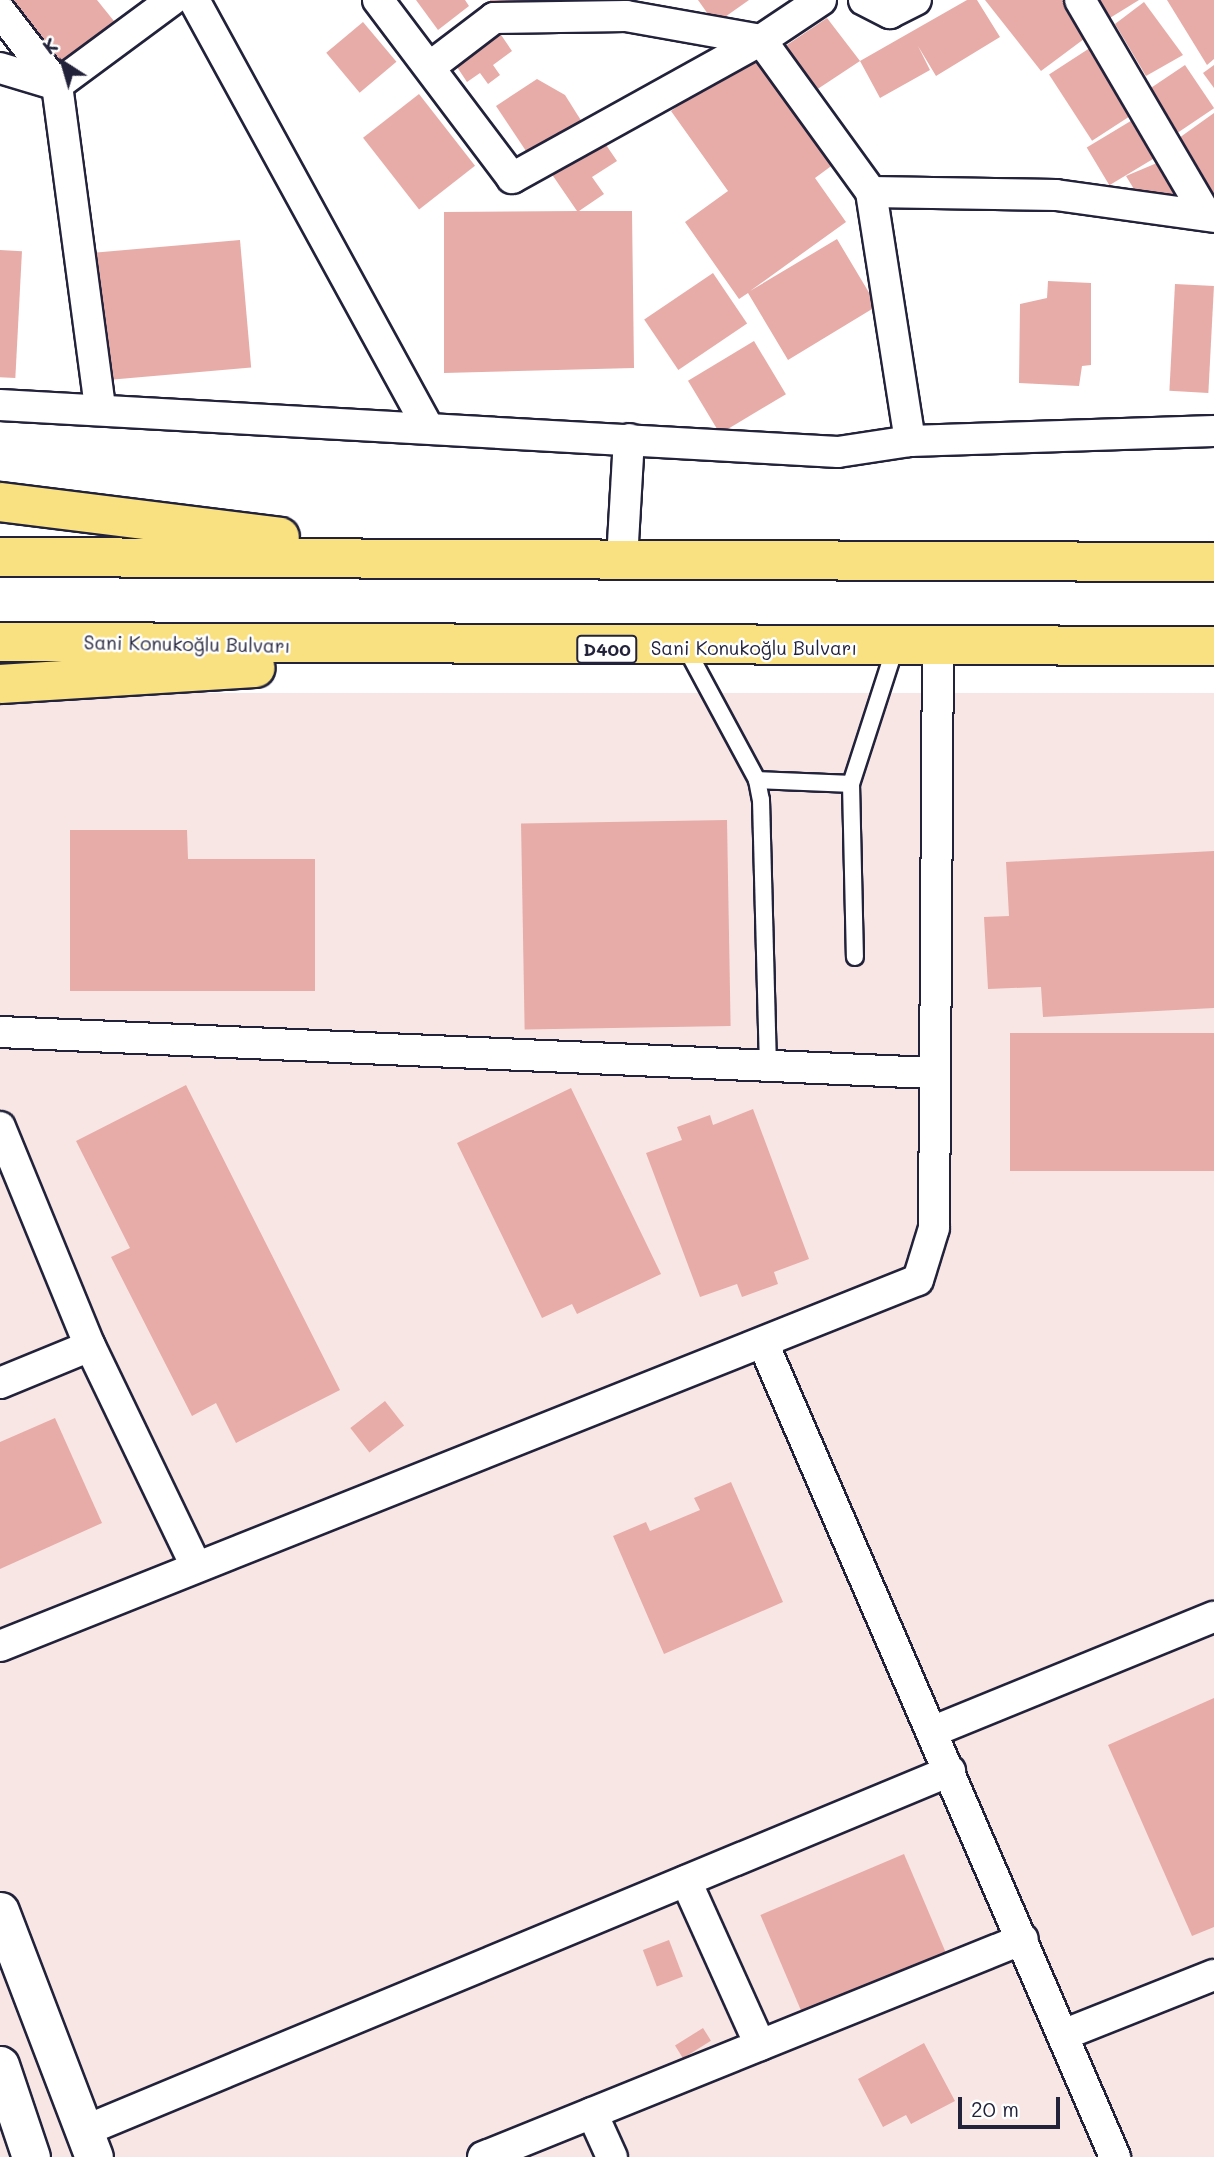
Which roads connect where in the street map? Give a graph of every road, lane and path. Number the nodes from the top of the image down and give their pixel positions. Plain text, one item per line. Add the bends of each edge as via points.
1 (172, 0) edge
2 (194, 0) edge
3 (377, 0) edge
4 (821, 0) edge
5 (864, 0) edge
6 (916, 0) edge
7 (1080, 0) edge
8 (629, 8) edge
9 (0, 11) edge
10 (761, 40) junction
11 (431, 65) junction
12 (0, 68) edge
13 (57, 85) junction
14 (871, 192) junction
15 (1210, 216) edge
16 (0, 404) edge
17 (100, 407) junction
18 (428, 427) junction
19 (1214, 431) edge
20 (629, 439) junction
21 (910, 441) junction
22 (0, 502) edge
23 (0, 557) edge
24 (456, 559) junction
25 (622, 560) junction
26 (1214, 562) edge
27 (0, 642) edge
28 (1214, 646) edge
29 (937, 647) junction
30 (686, 648) junction
31 (895, 648) junction
32 (568, 649) junction
33 (0, 684) edge
34 (757, 780) junction
35 (851, 784) junction
36 (855, 957) dead end
37 (0, 1032) edge
38 (768, 1065) junction
39 (933, 1073) junction
40 (0, 1127) edge
41 (763, 1343) junction
42 (90, 1346) junction
43 (0, 1382) edge
44 (195, 1564) junction
45 (1214, 1616) edge
46 (0, 1646) edge
47 (933, 1731) junction
48 (950, 1771) junction
49 (686, 1881) junction
50 (0, 1911) edge
51 (1023, 1939) junction
52 (1214, 1975) edge
53 (1063, 2035) junction
54 (760, 2045) junction
55 (0, 2065) edge
56 (592, 2113) junction
57 (89, 2144) edge
58 (31, 2157) edge
59 (483, 2157) edge
60 (612, 2157) edge
61 (1115, 2157) edge

1 - 13 street
2 - 18 street
3 - 11 street
4 - 10 street
5 - 6 street via 890,13
7 - 15 street
8 - 10 street
8 - 11 street via 494,18
9 - 13 street
10 - 11 street via 512,178
10 - 14 street
12 - 13 street
13 - 17 street
14 - 15 street via 1056,195
14 - 21 street
16 - 17 street
17 - 18 street
18 - 20 street
19 - 21 street
20 - 21 street via 838,452
20 - 25 street
22 - 24 highway
23 - 24 highway
24 - 25 highway
25 - 26 highway
27 - 32 highway, Sani Konukoğlu Bulvarı / D400
28 - 29 highway, Sani Konukoğlu Bulvarı / D400
29 - 31 highway, Sani Konukoğlu Bulvarı / D400
29 - 39 street
30 - 31 highway, Sani Konukoğlu Bulvarı / D400
30 - 32 highway, Sani Konukoğlu Bulvarı / D400
30 - 34 lane
31 - 35 lane
32 - 33 highway
34 - 35 lane
34 - 38 lane
35 - 36 lane
37 - 38 street
38 - 39 street
39 - 41 street via 934,1228 918,1280
40 - 42 street
41 - 44 street
41 - 47 street
42 - 43 street
42 - 44 street
44 - 46 street
45 - 47 street
47 - 48 street
48 - 49 street
48 - 51 street
49 - 54 street
49 - 57 street
50 - 57 street
51 - 53 street
51 - 54 street
52 - 53 street
53 - 61 street
54 - 56 street
55 - 58 street
56 - 59 street
56 - 60 street

